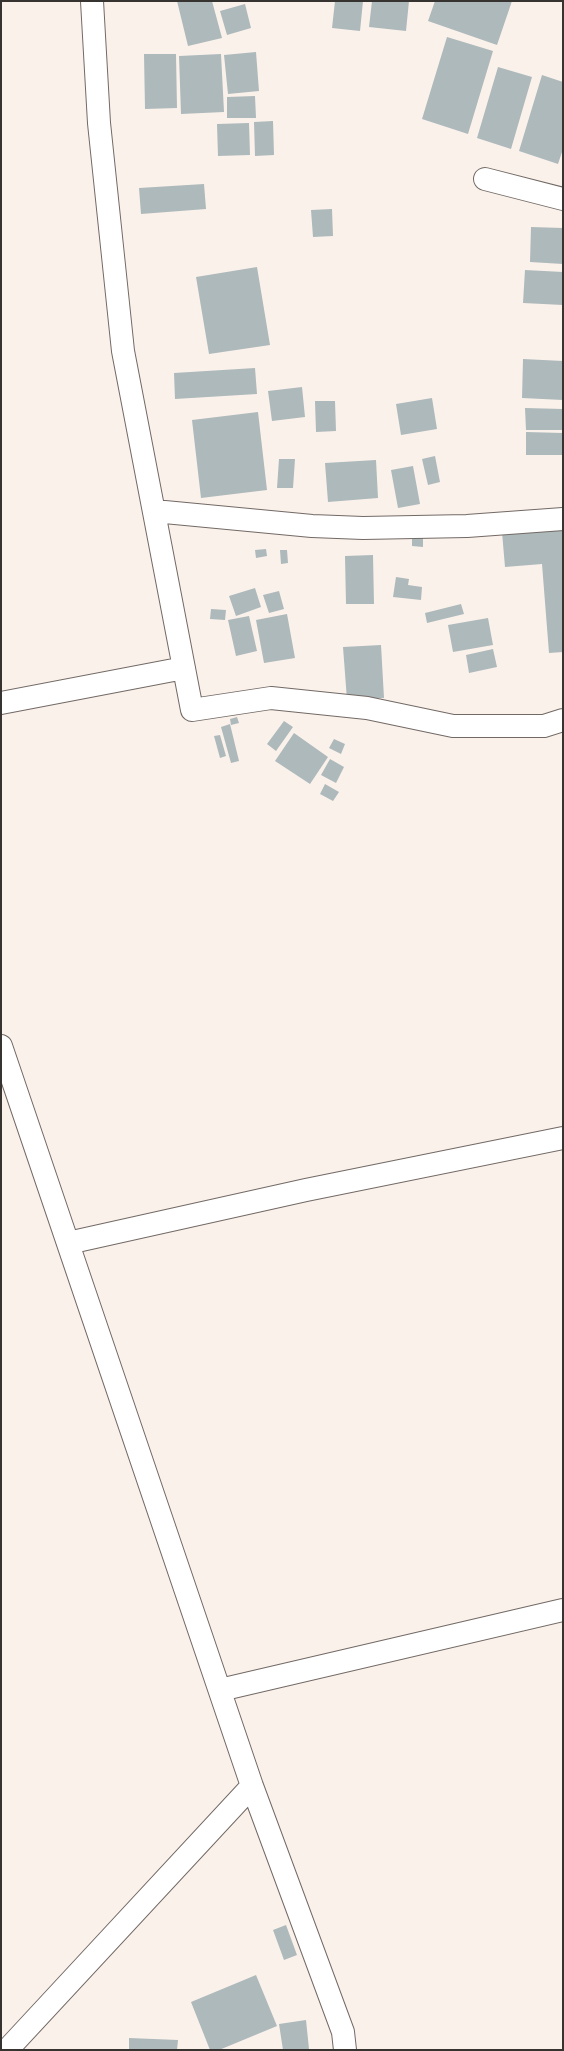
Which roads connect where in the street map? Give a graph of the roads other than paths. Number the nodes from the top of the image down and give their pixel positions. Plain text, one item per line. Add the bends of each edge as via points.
1 (92, 1) edge
2 (485, 179) dead end
3 (563, 199) edge
4 (154, 512) junction
5 (563, 519) edge
6 (184, 668) junction
7 (1, 703) edge
8 (563, 720) edge
9 (1, 1046) edge
10 (563, 1138) edge
11 (68, 1243) junction
12 (563, 1610) edge
13 (220, 1690) junction
14 (252, 1786) junction
15 (7, 2050) edge
16 (345, 2050) edge

1 - 4 street via 99,123 123,350
2 - 3 street
4 - 5 street via 363,528 467,526
4 - 6 street
6 - 7 street
6 - 8 street via 192,710 271,698 367,708 453,726 544,726
9 - 11 street
10 - 11 street via 306,1190
11 - 13 street
12 - 13 street
13 - 14 street
14 - 15 street
14 - 16 street via 343,2032

